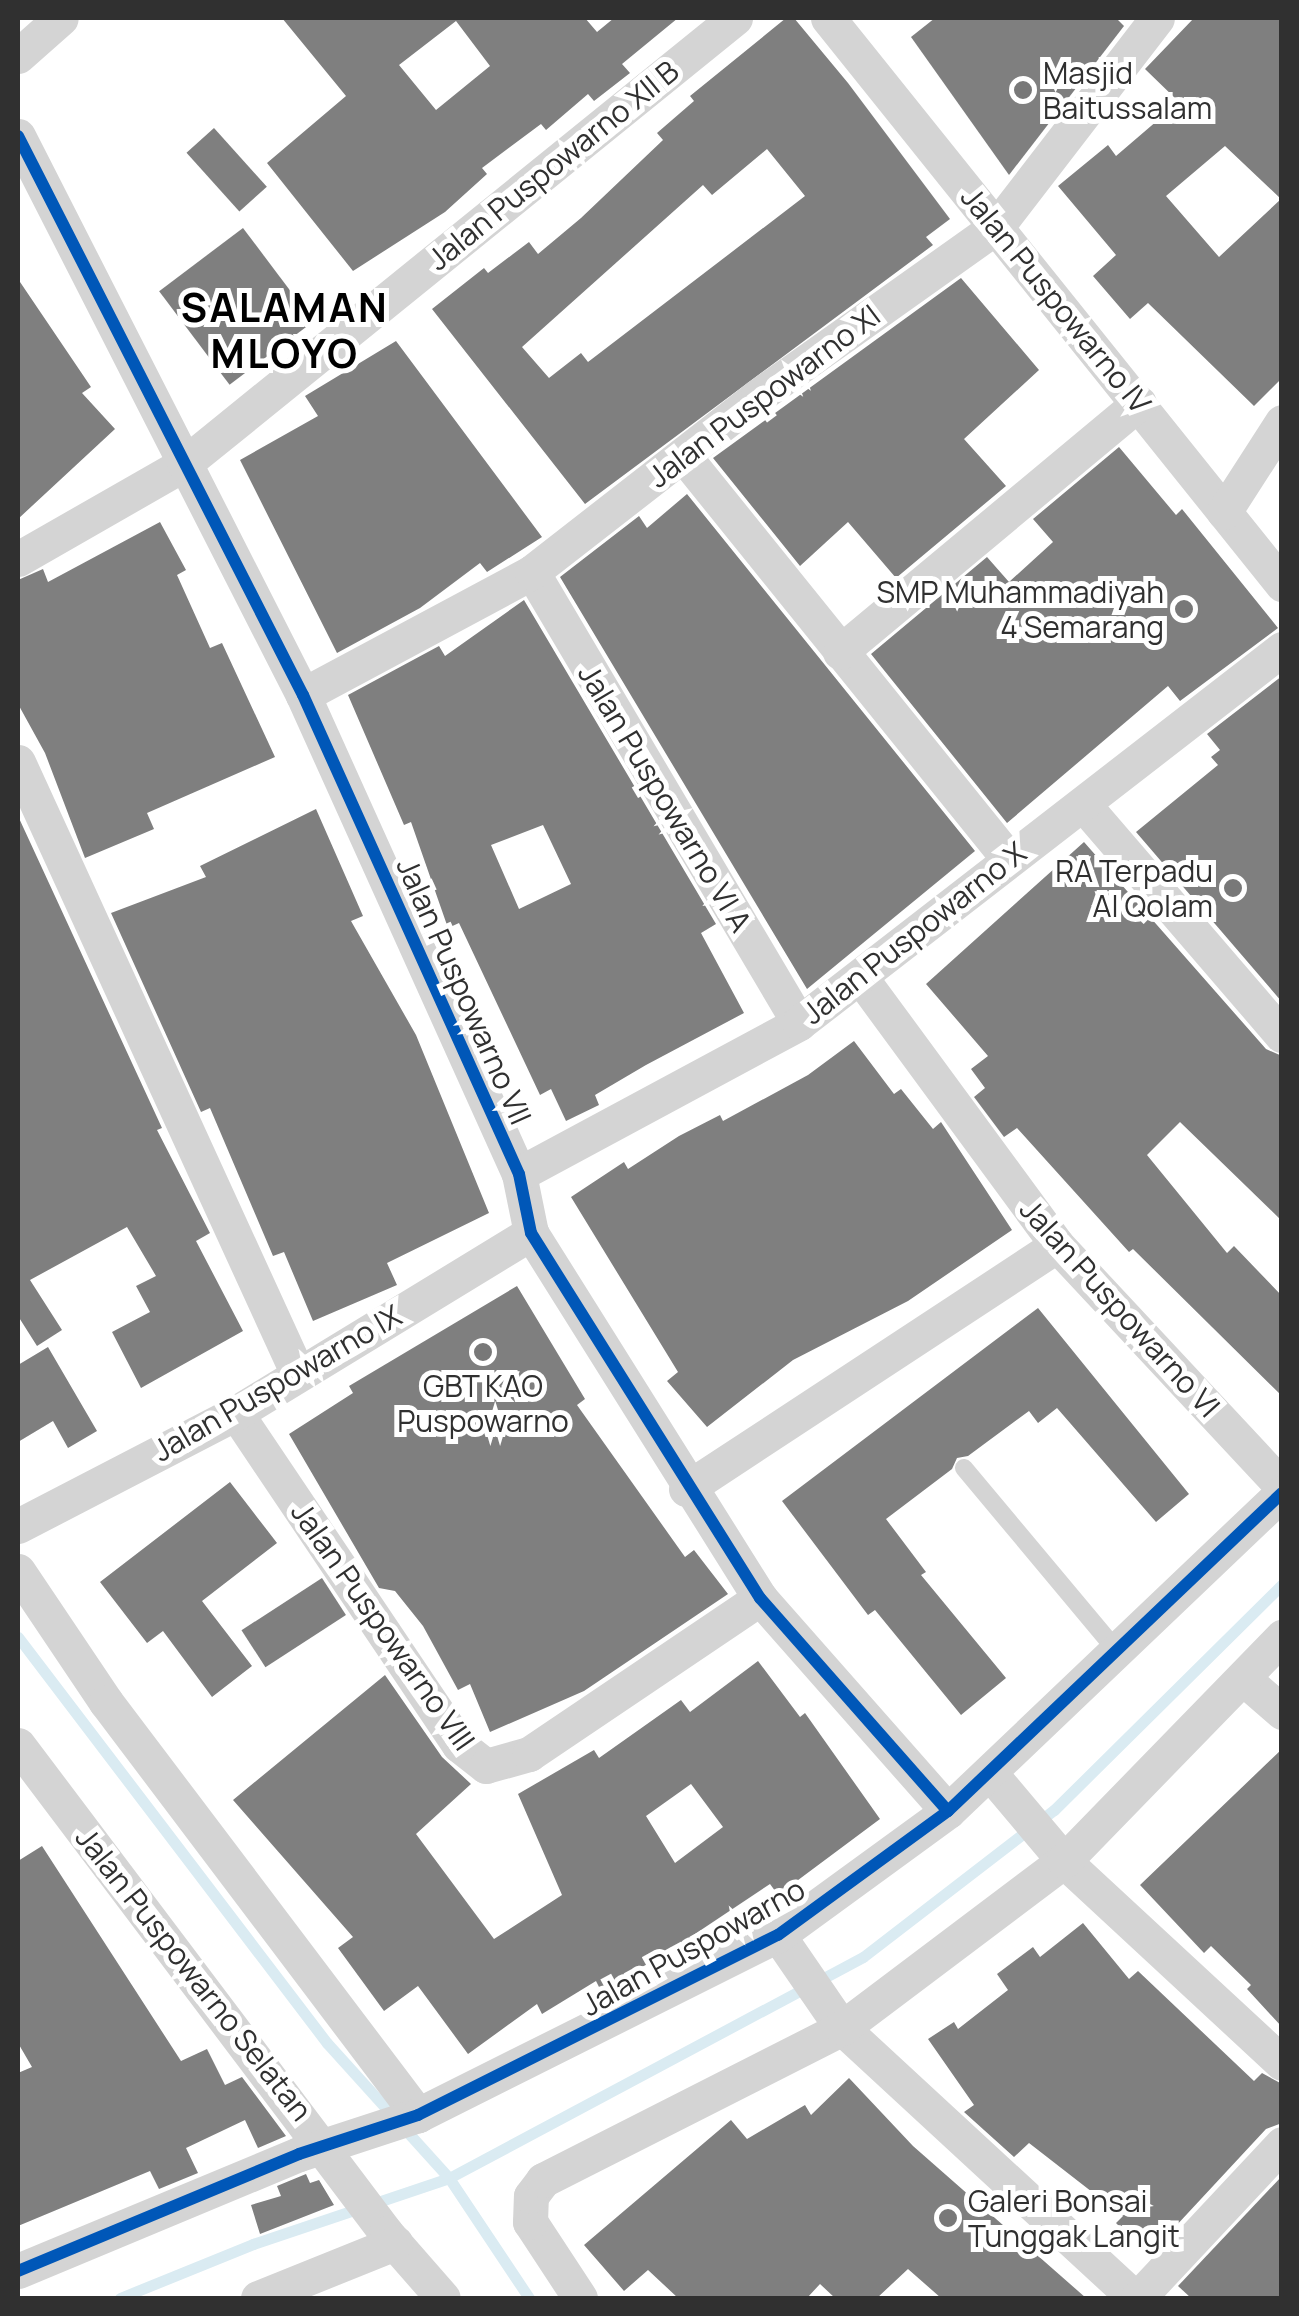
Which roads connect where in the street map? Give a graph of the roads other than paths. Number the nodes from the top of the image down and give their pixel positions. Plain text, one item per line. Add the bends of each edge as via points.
1 (61, 18) edge
2 (735, 18) edge
3 (828, 18) edge
4 (1157, 18) edge
5 (18, 56) edge
6 (18, 136) edge
7 (997, 226) junction
8 (1139, 403) junction
9 (1282, 422) edge
10 (683, 455) junction
11 (184, 464) junction
12 (1224, 512) junction
13 (18, 560) edge
14 (532, 572) junction
15 (1282, 584) edge
16 (1282, 649) edge
17 (840, 652) junction
18 (303, 695) junction
19 (18, 762) edge
20 (1083, 804) junction
21 (1008, 858) junction
22 (861, 978) junction
23 (799, 1023) junction
24 (1282, 1035) edge
25 (519, 1174) junction
26 (531, 1233) junction
27 (1057, 1245) junction
28 (298, 1374) junction
29 (236, 1412) junction
30 (964, 1468) dead end
31 (686, 1489) junction
32 (1282, 1489) edge
33 (18, 1526) edge
34 (18, 1572) edge
35 (760, 1598) junction
36 (1282, 1637) edge
37 (1117, 1651) junction
38 (1243, 1678) junction
39 (1282, 1712) edge
40 (18, 1745) edge
41 (994, 1777) junction
42 (948, 1810) junction
43 (1058, 1855) junction
44 (780, 1938) junction
45 (838, 2022) junction
46 (1282, 2062) edge
47 (409, 2118) junction
48 (1282, 2144) edge
49 (336, 2150) junction
50 (391, 2238) junction
51 (18, 2271) edge
52 (258, 2298) edge
53 (443, 2298) edge
54 (580, 2298) edge
55 (1136, 2298) edge

1 - 5 street
2 - 11 street, Jalan Puspowarno XII B
3 - 7 street, Jalan Puspowarno IV
4 - 7 street, Jalan Puspowarno XI
6 - 11 street, Jalan Puspowarno VII
7 - 8 street, Jalan Puspowarno IV
7 - 10 street, Jalan Puspowarno XI
8 - 12 street, Jalan Puspowarno IV
8 - 17 street
9 - 12 street
10 - 14 street, Jalan Puspowarno XI
10 - 17 street
11 - 13 street, Jalan Puspowarno XII B
11 - 18 street, Jalan Puspowarno VII
12 - 15 street, Jalan Puspowarno IV
14 - 18 street, Jalan Puspowarno XI
14 - 23 street, Jalan Puspowarno VI A
16 - 20 street, Jalan Puspowarno X
17 - 21 street
18 - 25 street, Jalan Puspowarno VII
19 - 28 street
20 - 21 street, Jalan Puspowarno X
20 - 24 street
21 - 22 street, Jalan Puspowarno X
22 - 23 street, Jalan Puspowarno X
22 - 27 street, Jalan Puspowarno VI
23 - 25 street, Jalan Puspowarno X
25 - 26 street, Jalan Puspowarno VII
26 - 28 street, Jalan Puspowarno IX
26 - 31 street, Jalan Puspowarno VII
27 - 31 street
27 - 32 street, Jalan Puspowarno VI
28 - 29 street, Jalan Puspowarno IX
29 - 33 street, Jalan Puspowarno IX
29 - 35 street, Jalan Puspowarno VIII via 459,1745 486,1766 528,1754
30 - 37 lane
31 - 35 street, Jalan Puspowarno VII
32 - 37 street, Jalan Puspowarno
34 - 47 street
35 - 42 street, Jalan Puspowarno VII
36 - 38 street
37 - 41 street, Jalan Puspowarno
38 - 39 street
38 - 43 street
40 - 49 street, Jalan Puspowarno Selatan
41 - 42 street, Jalan Puspowarno
41 - 43 street
42 - 44 street, Jalan Puspowarno
43 - 45 street
43 - 46 street
44 - 45 street
44 - 47 street, Jalan Puspowarno
45 - 54 street via 548,2176 534,2190 529,2210 538,2240
45 - 55 street
47 - 49 street, Jalan Puspowarno
48 - 55 street
49 - 50 street, Jalan Puspowarno Selatan
49 - 51 street, Jalan Puspowarno
50 - 52 street
50 - 53 street, Jalan Puspowarno Selatan

